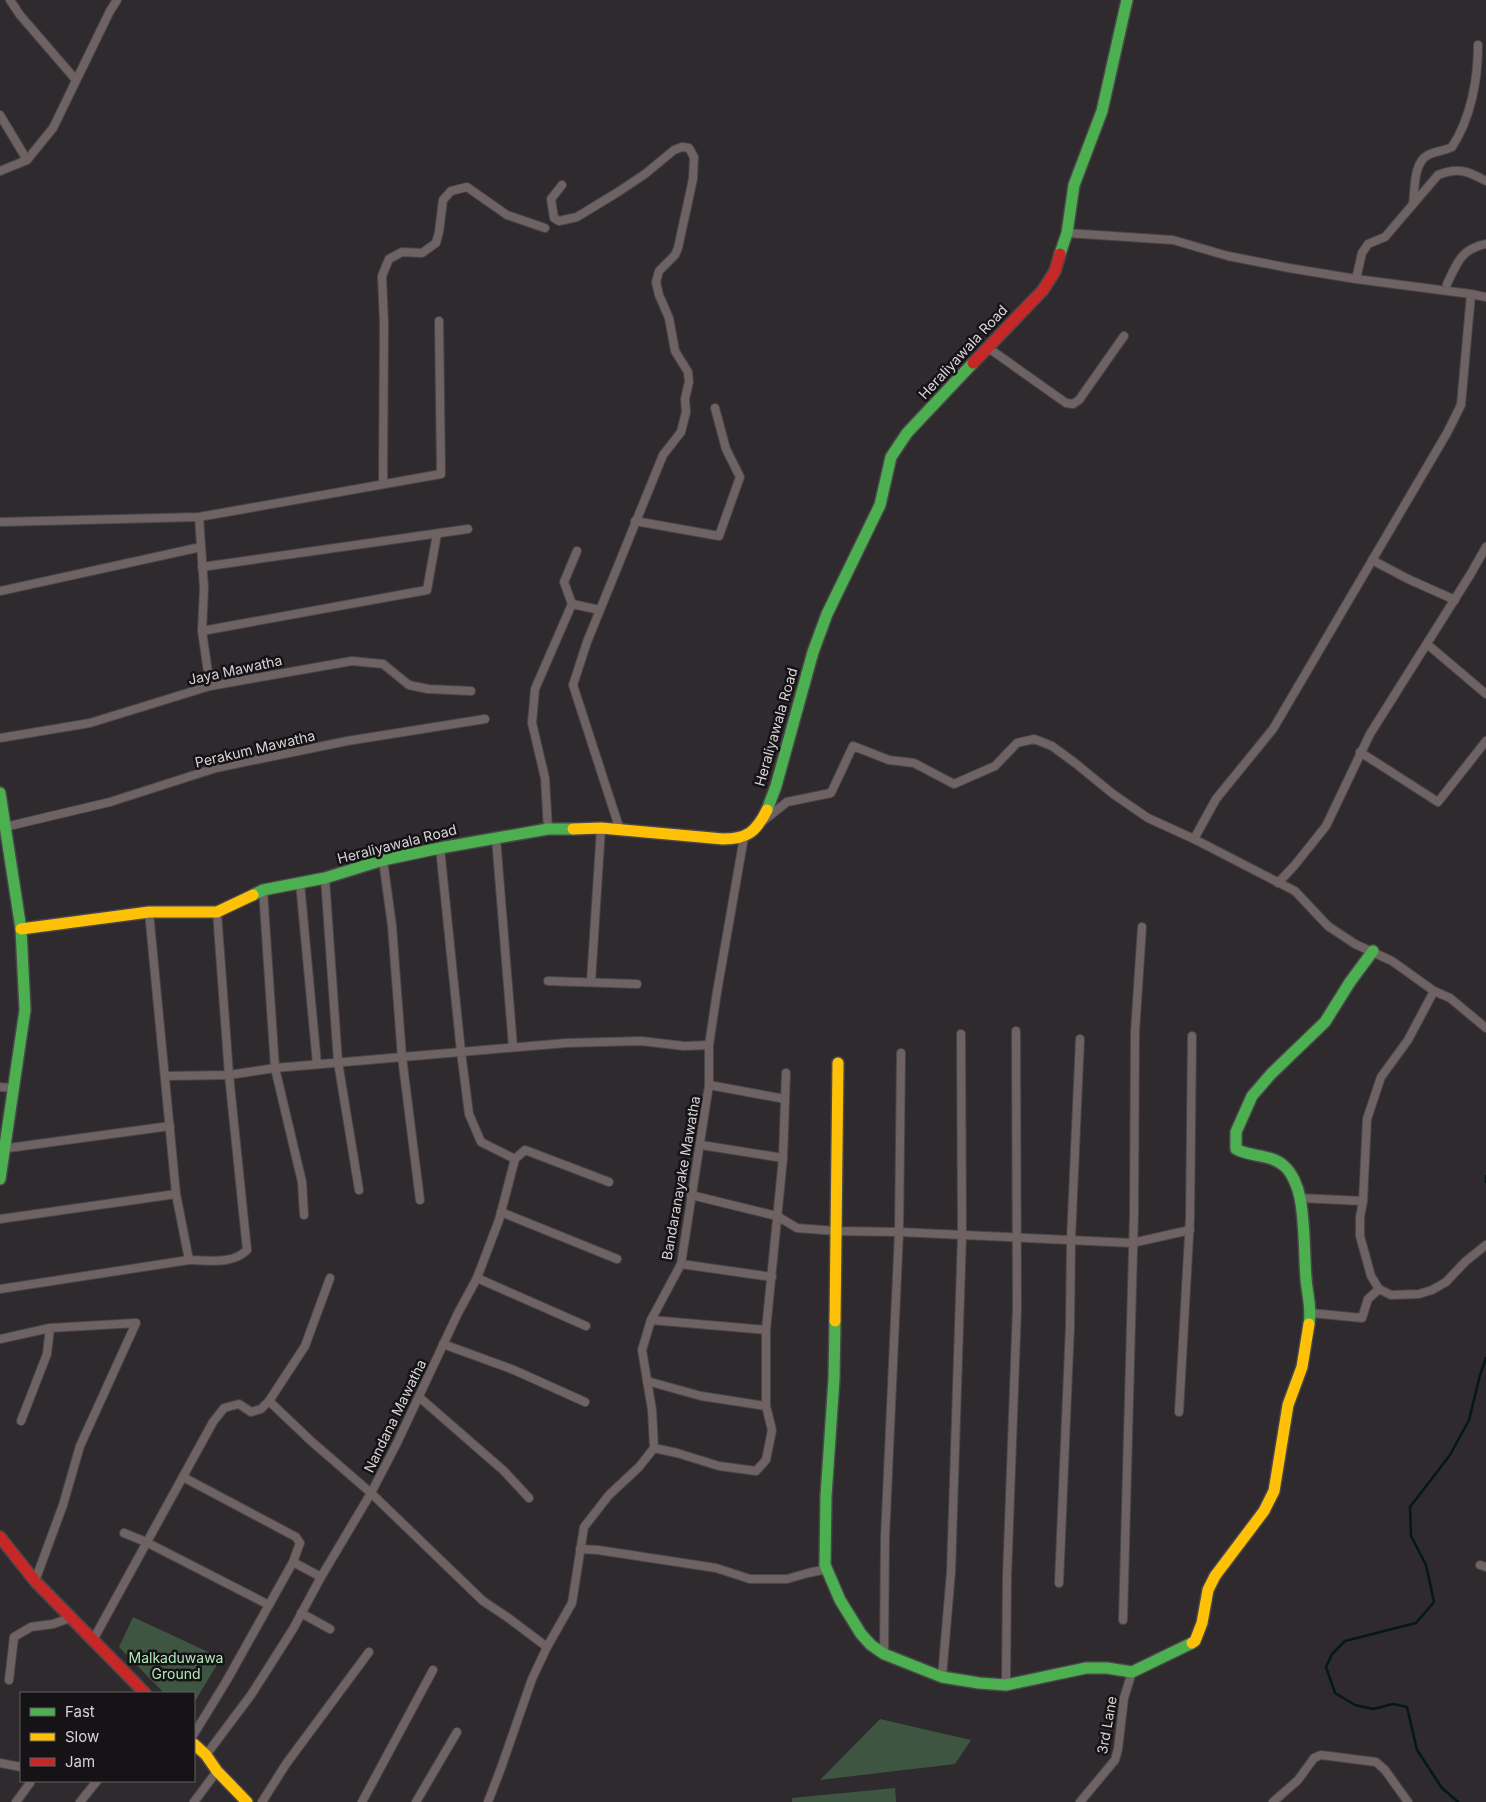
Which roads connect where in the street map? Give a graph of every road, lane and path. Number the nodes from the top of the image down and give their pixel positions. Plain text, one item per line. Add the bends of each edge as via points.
1 (10, 0) edge
2 (117, 0) edge
3 (1127, 0) edge
4 (1478, 45) dead end
5 (76, 80) junction
6 (0, 115) edge
7 (28, 160) junction
8 (0, 171) edge
9 (1486, 182) edge
10 (562, 185) dead end
11 (1413, 204) junction
12 (545, 228) dead end
13 (1067, 233) junction
14 (1486, 244) edge
15 (1356, 279) junction
16 (1447, 284) dead end
17 (1471, 294) junction
18 (1486, 297) edge
19 (439, 321) dead end
20 (1124, 336) dead end
21 (987, 347) junction
22 (715, 408) dead end
23 (383, 484) junction
24 (199, 517) junction
25 (635, 521) junction
26 (0, 522) edge
27 (468, 529) dead end
28 (437, 534) junction
29 (201, 547) junction
30 (1486, 547) edge
31 (577, 551) dead end
32 (1372, 560) junction
33 (202, 567) junction
34 (0, 591) edge
35 (1455, 600) junction
36 (572, 604) junction
37 (600, 610) junction
38 (202, 631) junction
39 (1427, 644) junction
40 (210, 686) junction
41 (472, 691) dead end
42 (1486, 694) edge
43 (485, 719) dead end
44 (0, 738) edge
45 (1486, 741) edge
46 (1360, 752) junction
47 (0, 793) edge
48 (758, 824) junction
49 (5, 826) junction
50 (601, 828) junction
51 (548, 829) junction
52 (620, 830) junction
53 (744, 837) junction
54 (496, 838) junction
55 (1194, 839) junction
56 (440, 848) junction
57 (383, 860) junction
58 (325, 878) junction
59 (300, 883) junction
60 (1278, 883) junction
61 (263, 890) junction
62 (149, 912) junction
63 (217, 912) junction
64 (1142, 927) dead end
65 (21, 929) junction
66 (1372, 951) junction
67 (548, 980) dead end
68 (591, 982) junction
69 (637, 984) dead end
70 (1434, 991) junction
71 (1486, 1028) edge
72 (1016, 1031) dead end
73 (961, 1034) dead end
74 (1192, 1036) dead end
75 (1080, 1039) dead end
76 (709, 1045) junction
77 (513, 1048) junction
78 (461, 1052) junction
79 (901, 1053) dead end
80 (402, 1057) junction
81 (338, 1062) junction
82 (838, 1063) dead end
83 (317, 1064) junction
84 (275, 1068) junction
85 (786, 1073) dead end
86 (229, 1075) junction
87 (166, 1076) junction
88 (709, 1085) junction
89 (0, 1087) edge
90 (13, 1088) junction
91 (785, 1099) junction
92 (170, 1126) junction
93 (701, 1145) junction
94 (2, 1149) edge
95 (783, 1158) junction
96 (515, 1159) junction
97 (0, 1180) edge
98 (609, 1182) dead end
99 (359, 1190) dead end
100 (176, 1194) junction
101 (692, 1195) junction
102 (1300, 1198) junction
103 (420, 1200) dead end
104 (1363, 1201) junction
105 (501, 1212) junction
106 (304, 1216) dead end
107 (777, 1216) junction
108 (0, 1219) edge
109 (1190, 1230) junction
110 (836, 1231) junction
111 (899, 1232) junction
112 (962, 1235) junction
113 (1018, 1238) junction
114 (1071, 1239) junction
115 (1132, 1243) junction
116 (1486, 1245) edge
117 (189, 1260) junction
118 (618, 1260) dead end
119 (681, 1264) junction
120 (772, 1277) junction
121 (330, 1278) dead end
122 (477, 1278) junction
123 (0, 1289) edge
124 (1379, 1289) junction
125 (1311, 1313) junction
126 (651, 1320) junction
127 (586, 1326) dead end
128 (50, 1328) junction
129 (766, 1330) junction
130 (0, 1339) edge
131 (443, 1344) junction
132 (647, 1382) junction
133 (419, 1397) junction
134 (269, 1401) junction
135 (586, 1402) dead end
136 (766, 1406) junction
137 (1179, 1412) dead end
138 (22, 1421) dead end
139 (654, 1448) junction
140 (183, 1477) junction
141 (371, 1493) junction
142 (529, 1498) dead end
143 (124, 1533) dead end
144 (0, 1537) edge
145 (146, 1542) junction
146 (580, 1549) junction
147 (293, 1562) junction
148 (827, 1569) junction
149 (321, 1577) junction
150 (35, 1581) junction
151 (1058, 1583) dead end
152 (269, 1605) junction
153 (301, 1613) junction
154 (70, 1618) junction
155 (1122, 1620) dead end
156 (330, 1629) dead end
157 (92, 1640) junction
158 (547, 1647) junction
159 (369, 1652) dead end
160 (884, 1654) junction
161 (433, 1670) dead end
162 (1132, 1672) junction
163 (942, 1677) junction
164 (9, 1680) dead end
165 (1006, 1685) junction
166 (144, 1692) edge
167 (195, 1732) edge
168 (457, 1732) dead end
169 (195, 1745) edge
170 (206, 1754) junction
171 (0, 1763) edge
172 (20, 1767) edge
173 (217, 1771) junction
174 (30, 1782) edge
175 (96, 1782) edge
176 (16, 1802) edge
177 (80, 1802) edge
178 (194, 1802) edge
179 (246, 1802) edge
180 (262, 1802) edge
181 (362, 1802) edge
182 (416, 1802) edge
183 (488, 1802) edge
184 (1080, 1802) edge
185 (1273, 1802) edge
186 (1408, 1802) edge

1 - 5 street
2 - 5 street
3 - 13 street, Heraliyawala Road via 1102,111 1074,185
4 - 11 street via 1473,93 1461,131 1452,147 1428,155 1421,162
5 - 7 street via 53,128
6 - 7 street
7 - 8 street
9 - 11 street via 1460,170 1448,171 1438,175
10 - 25 street via 551,199 554,218 559,221 577,217 618,192 674,150 689,148 694,157 694,179 678,248 659,271 656,282 669,318 675,351 688,372 686,412 681,432 663,455
11 - 15 street via 1385,237 1365,248
12 - 23 street via 506,215 467,187 451,191 442,200 436,244 422,253 402,252 389,259 382,276
13 - 15 street via 1173,240 1228,256
13 - 21 street, Heraliyawala Road via 1050,281
14 - 16 street via 1472,247 1464,254
15 - 17 street
17 - 18 street
17 - 32 street via 1461,405
19 - 23 street via 441,474
20 - 21 street via 1073,404 1066,404
21 - 48 street, Heraliyawala Road via 907,433 892,457 880,505 827,614 813,652 784,764 769,805
22 - 25 street via 726,449 740,477 720,536
23 - 24 street
24 - 26 street
24 - 29 street
25 - 37 street
27 - 28 street
28 - 33 street
28 - 38 street via 427,590
29 - 33 street
29 - 34 street
30 - 35 street
31 - 36 street via 564,582
32 - 35 street
32 - 55 street via 1273,729 1216,800
33 - 38 street
35 - 39 street
36 - 37 street
36 - 51 street via 535,689 533,706 532,723 545,778
37 - 52 street via 573,685
38 - 40 street
39 - 42 street
39 - 46 street
40 - 41 street, Jaya Mawatha via 352,661 383,664 409,685
40 - 44 street, Jaya Mawatha via 90,723
43 - 49 street, Perakum Mawatha via 216,768 110,802
45 - 46 street via 1438,802
46 - 60 street via 1326,826
47 - 49 street
48 - 53 street, Heraliyawala Road
48 - 55 street via 787,802 831,793 852,746 889,760 914,763 954,784 995,766 1017,743 1034,739 1052,746 1148,818
49 - 65 street
50 - 51 street, Heraliyawala Road
50 - 52 street, Heraliyawala Road
50 - 68 street
51 - 54 street, Heraliyawala Road
52 - 53 street, Heraliyawala Road via 723,839
53 - 76 street, Bandaranayake Mawatha
54 - 56 street, Heraliyawala Road
54 - 77 street
55 - 60 street
56 - 57 street, Heraliyawala Road
56 - 78 street
57 - 58 street, Heraliyawala Road
57 - 80 street via 392,926
58 - 59 street, Heraliyawala Road
58 - 81 street
59 - 61 street, Heraliyawala Road
59 - 83 street
60 - 66 street via 1295,891 1328,926
61 - 63 street, Heraliyawala Road
61 - 84 street
62 - 63 street, Heraliyawala Road
62 - 65 street, Heraliyawala Road
62 - 87 street
63 - 86 street
64 - 115 street via 1135,1032
65 - 90 street via 25,1010
66 - 70 street
66 - 102 street via 1325,1022 1252,1096 1236,1132 1236,1148 1240,1152 1274,1160 1289,1171
67 - 68 street
68 - 69 street
70 - 71 street via 1450,998
70 - 104 street via 1408,1040 1381,1077 1367,1119
72 - 113 street
73 - 112 street
74 - 109 street
75 - 114 street
76 - 77 street via 684,1046 641,1040
76 - 88 street, Bandaranayake Mawatha
77 - 78 street
78 - 80 street
78 - 96 street via 470,1114 481,1142
79 - 111 street
80 - 81 street
80 - 103 street
81 - 83 street
81 - 99 street
82 - 110 street
83 - 84 street
84 - 86 street
84 - 106 street via 302,1182
85 - 91 street
86 - 87 street
86 - 117 street via 247,1250 230,1260
87 - 92 street
88 - 91 street
88 - 93 street, Bandaranayake Mawatha
89 - 90 street
90 - 94 street
91 - 95 street
92 - 94 street
92 - 100 street
93 - 95 street
93 - 101 street, Bandaranayake Mawatha
94 - 97 street
95 - 107 street
96 - 98 street via 525,1150
96 - 105 street, Nandana Mawatha
100 - 108 street
100 - 117 street
101 - 107 street
101 - 119 street, Bandaranayake Mawatha
102 - 104 street
102 - 125 street
104 - 124 street via 1360,1236 1371,1276
105 - 118 street
105 - 122 street, Nandana Mawatha
107 - 110 street via 797,1228
107 - 120 street
109 - 115 street
109 - 137 street
110 - 111 street
110 - 148 street via 834,1379 826,1505
111 - 112 street
111 - 160 street via 885,1538
112 - 113 street
112 - 163 street via 951,1572
113 - 114 street
113 - 165 street
114 - 115 street
114 - 151 street
115 - 155 street
116 - 124 street via 1446,1282 1432,1290 1391,1295
117 - 123 street
119 - 120 street
119 - 126 street, Bandaranayake Mawatha
120 - 129 street
121 - 134 street via 305,1346
122 - 127 street
122 - 131 street, Nandana Mawatha
124 - 125 street via 1368,1299 1362,1318
125 - 162 street via 1302,1368 1288,1405 1274,1491 1264,1511 1215,1576 1208,1590 1195,1641
126 - 129 street
126 - 132 street, Bandaranayake Mawatha via 642,1350
128 - 130 street
128 - 138 street via 47,1354
128 - 150 street via 136,1323 80,1446 63,1505
129 - 136 street
131 - 133 street, Nandana Mawatha
131 - 135 street via 514,1370
132 - 136 street via 701,1396
132 - 139 street, Bandaranayake Mawatha
133 - 141 street, Nandana Mawatha
133 - 142 street via 504,1471
134 - 140 street via 261,1409 251,1412 239,1404 224,1408
134 - 141 street
136 - 139 street via 772,1430 766,1460 756,1471 719,1466
139 - 146 street via 609,1495 584,1527
140 - 145 street
140 - 147 street via 296,1537 300,1543
141 - 149 street, Nandana Mawatha
141 - 158 street via 483,1601
143 - 145 street
144 - 150 street
145 - 152 street
145 - 157 street
146 - 148 street via 716,1568 750,1579 787,1579
146 - 158 street via 572,1603
147 - 149 street
147 - 152 street
148 - 160 street via 840,1600 861,1634
149 - 153 street, Nandana Mawatha
150 - 154 street
152 - 167 street
153 - 156 street
153 - 170 street, Nandana Mawatha via 251,1695
154 - 157 street
154 - 164 street via 31,1627 14,1637
157 - 166 street
158 - 183 street via 532,1679
159 - 180 street via 286,1764
160 - 163 street
161 - 181 street
162 - 165 street via 1086,1668
162 - 184 street, 3rd Lane via 1124,1698 1115,1760
163 - 165 street
168 - 182 street
169 - 170 street
170 - 173 street
171 - 172 street
173 - 178 street
173 - 179 street
174 - 176 street
175 - 177 street
185 - 186 street via 1298,1780 1314,1758 1321,1755 1376,1762 1386,1770

